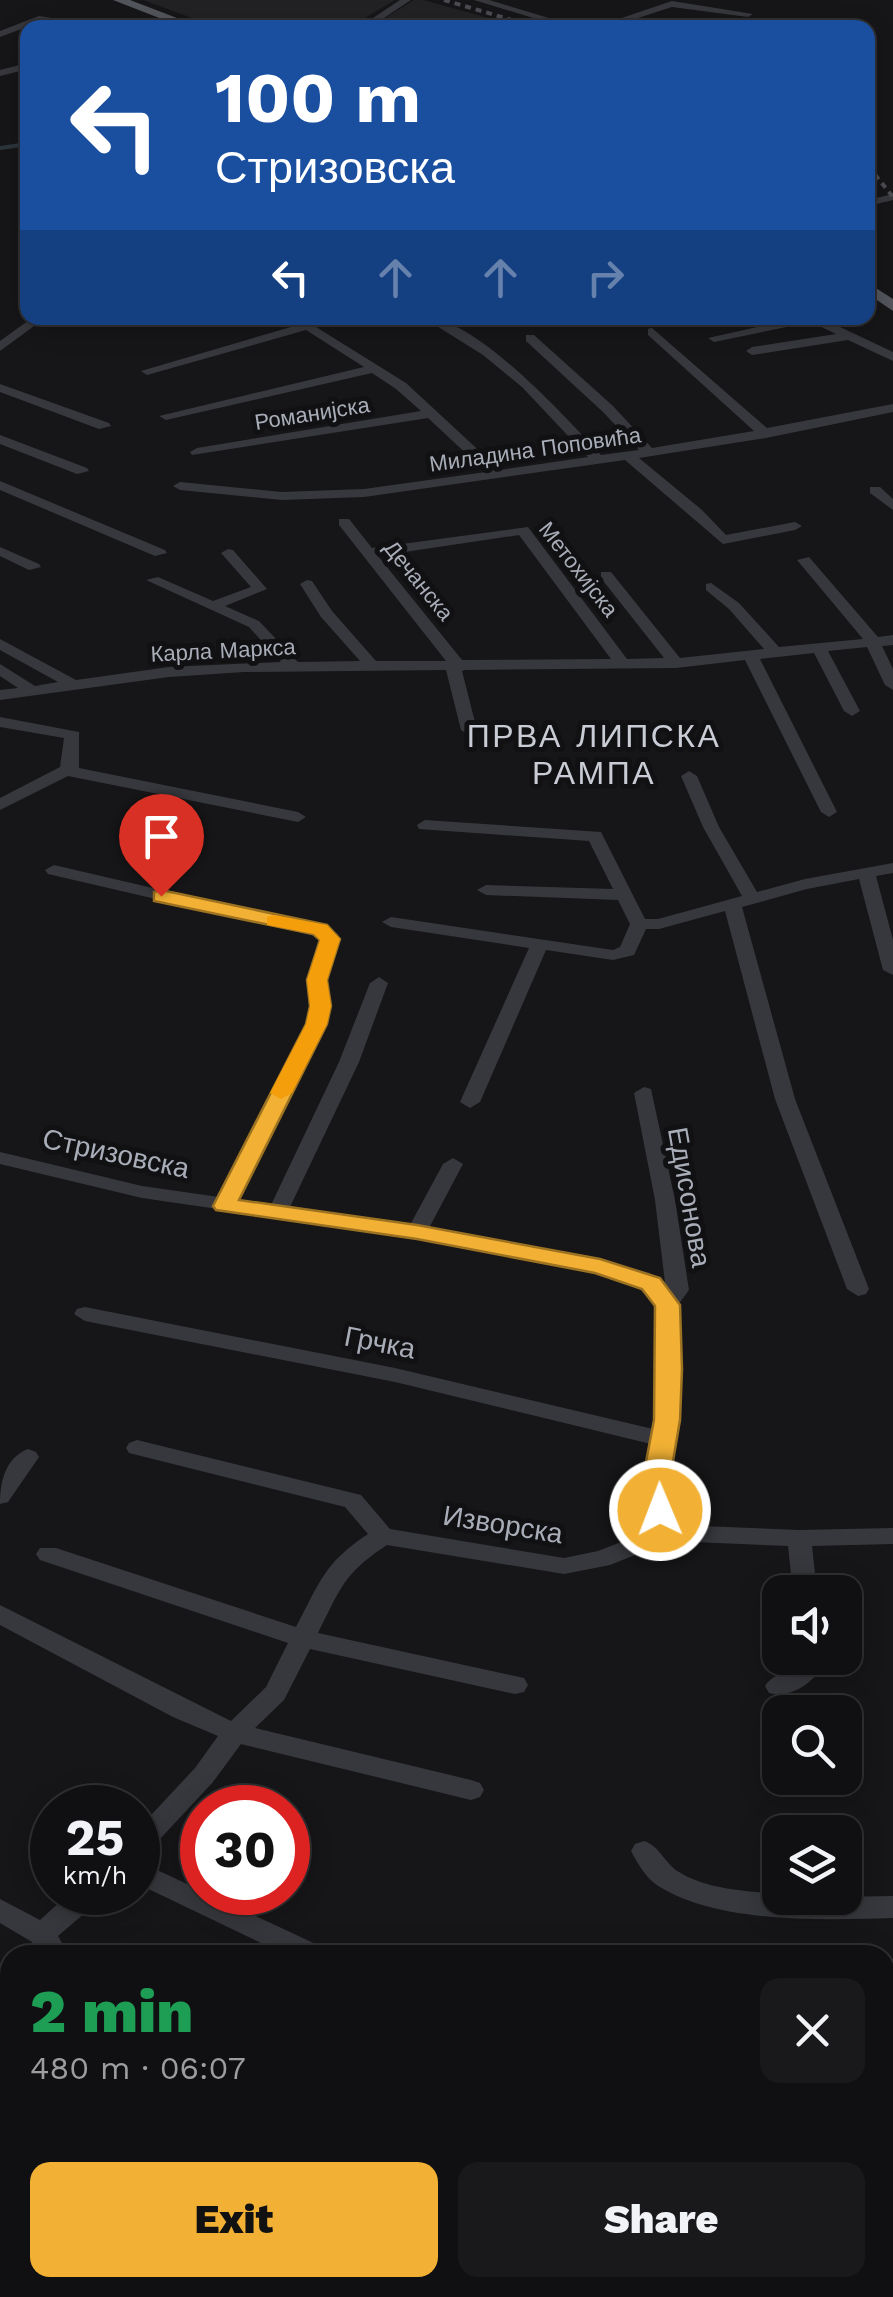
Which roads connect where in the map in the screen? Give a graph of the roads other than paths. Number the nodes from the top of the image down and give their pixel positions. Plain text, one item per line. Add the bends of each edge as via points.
1 (119, 0) edge
2 (406, 0) edge
3 (478, 0) edge
4 (748, 14) dead end
5 (173, 20) edge
6 (375, 20) edge
7 (549, 20) edge
8 (620, 20) edge
9 (27, 325) edge
10 (442, 325) edge
11 (778, 325) edge
12 (827, 325) edge
13 (20, 329) junction
14 (0, 332) edge
15 (652, 332) dead end
16 (849, 336) junction
17 (530, 338) dead end
18 (714, 338) dead end
19 (0, 347) edge
20 (752, 351) dead end
21 (893, 357) edge
22 (373, 369) junction
23 (148, 371) dead end
24 (0, 388) edge
25 (893, 408) edge
26 (434, 414) junction
27 (166, 416) dead end
28 (104, 426) dead end
29 (766, 434) junction
30 (0, 439) edge
31 (197, 452) dead end
32 (648, 452) junction
33 (627, 455) junction
34 (596, 458) junction
35 (82, 471) dead end
36 (497, 474) junction
37 (0, 485) edge
38 (180, 486) dead end
39 (875, 490) dead end
40 (893, 506) edge
41 (344, 522) dead end
42 (795, 526) dead end
43 (0, 550) edge
44 (228, 552) dead end
45 (160, 553) dead end
46 (368, 553) junction
47 (804, 560) dead end
48 (34, 566) dead end
49 (606, 575) dead end
50 (153, 580) dead end
51 (307, 584) dead end
52 (711, 587) dead end
53 (214, 605) junction
54 (893, 640) edge
55 (872, 642) junction
56 (0, 644) edge
57 (819, 648) junction
58 (776, 653) junction
59 (750, 656) junction
60 (676, 663) junction
61 (623, 664) junction
62 (456, 667) junction
63 (374, 668) junction
64 (296, 669) junction
65 (0, 670) edge
66 (74, 685) junction
67 (893, 685) edge
68 (33, 691) junction
69 (0, 695) edge
70 (852, 711) dead end
71 (0, 722) edge
72 (469, 730) dead end
73 (69, 769) junction
74 (689, 776) dead end
75 (0, 805) edge
76 (829, 812) dead end
77 (298, 817) dead end
78 (425, 825) dead end
79 (893, 868) edge
80 (54, 870) dead end
81 (866, 872) junction
82 (486, 890) dead end
83 (624, 896) junction
84 (742, 900) junction
85 (390, 922) dead end
86 (638, 924) junction
87 (540, 945) junction
88 (892, 970) edge
89 (380, 983) dead end
90 (644, 1094) dead end
91 (470, 1102) dead end
92 (0, 1158) edge
93 (453, 1164) dead end
94 (224, 1206) junction
95 (278, 1212) junction
96 (417, 1232) junction
97 (858, 1290) dead end
98 (668, 1305) junction
99 (84, 1314) dead end
100 (662, 1439) junction
101 (137, 1448) dead end
102 (28, 1457) dead end
103 (0, 1496) edge
104 (668, 1534) junction
105 (384, 1536) junction
106 (893, 1536) edge
107 (799, 1538) junction
108 (48, 1554) dead end
109 (803, 1575) edge
110 (0, 1614) edge
111 (304, 1639) junction
112 (802, 1675) edge
113 (515, 1685) dead end
114 (778, 1686) dead end
115 (235, 1733) junction
116 (471, 1790) dead end
117 (160, 1822) edge
118 (644, 1851) dead end
119 (160, 1882) edge
120 (893, 1907) edge
121 (0, 1910) edge
122 (72, 1915) edge
123 (49, 1944) edge
124 (291, 1945) edge

1 - 5 main road
2 - 6 street
3 - 7 street
4 - 8 street via 666,5
9 - 13 street
10 - 34 street via 516,375
11 - 18 street
12 - 16 street
13 - 14 street
13 - 19 street
15 - 29 street
16 - 20 street
16 - 21 street
17 - 32 street
22 - 23 street, Романијска via 304,326
22 - 26 street, Романијска
22 - 27 street
24 - 28 street
25 - 29 street, Миладина Поповића
26 - 31 street, Романијска
26 - 36 street, Романијска
29 - 32 street, Миладина Поповића
30 - 35 street
32 - 33 street, Миладина Поповића
33 - 34 street, Миладина Поповића
33 - 42 street via 723,540
34 - 36 street, Миладина Поповића
36 - 38 street, Миладина Поповића via 319,495 241,495
37 - 45 street
39 - 40 street
41 - 46 street, Дечанска
43 - 48 street
44 - 53 street via 260,589
46 - 61 street, Метохијска via 523,530
46 - 62 street, Дечанска
47 - 55 street
49 - 60 street
50 - 53 street
51 - 63 street, Карла Маркса
52 - 58 street
53 - 64 street via 254,624
54 - 55 street, Карла Маркса
55 - 57 street, Карла Маркса
55 - 67 street
56 - 66 street
57 - 58 street, Карла Маркса
57 - 70 street
58 - 59 street, Карла Маркса
59 - 60 street, Карла Маркса
59 - 76 street
60 - 61 street, Карла Маркса
61 - 62 street, Карла Маркса
62 - 63 street, Карла Маркса
62 - 72 street
63 - 64 street, Карла Маркса
64 - 66 street, Карла Маркса via 169,672
65 - 68 street
66 - 68 street, Карла Маркса
68 - 69 street, Карла Маркса
71 - 73 street via 73,735
73 - 75 street
73 - 77 street
74 - 84 street
78 - 83 street via 595,836
79 - 81 street
80 - 94 street via 329,934 317,980 317,1024
81 - 84 street
81 - 88 street
82 - 83 street
83 - 86 street
84 - 86 street
84 - 97 street via 784,1100
85 - 87 street
86 - 87 street via 622,954
87 - 91 street
89 - 95 street
90 - 98 street, Едисонова via 678,1290
92 - 94 street, Стризовска
93 - 96 street
94 - 95 street, Стризовска
95 - 96 street, Стризовска
96 - 98 street, Стризовска via 628,1274 651,1284
98 - 100 street
99 - 100 street, Грчка via 396,1375
100 - 104 street via 657,1496
101 - 105 street via 353,1501
102 - 103 street
104 - 105 street, Изворска via 564,1566
104 - 107 street
105 - 111 street via 336,1574
106 - 107 street
107 - 109 street
108 - 111 street
110 - 115 street
111 - 113 street
111 - 115 street via 274,1693
112 - 114 street
115 - 116 street
115 - 117 street
118 - 120 street via 671,1880 700,1890 822,1910
119 - 124 street
121 - 123 street
122 - 123 street

